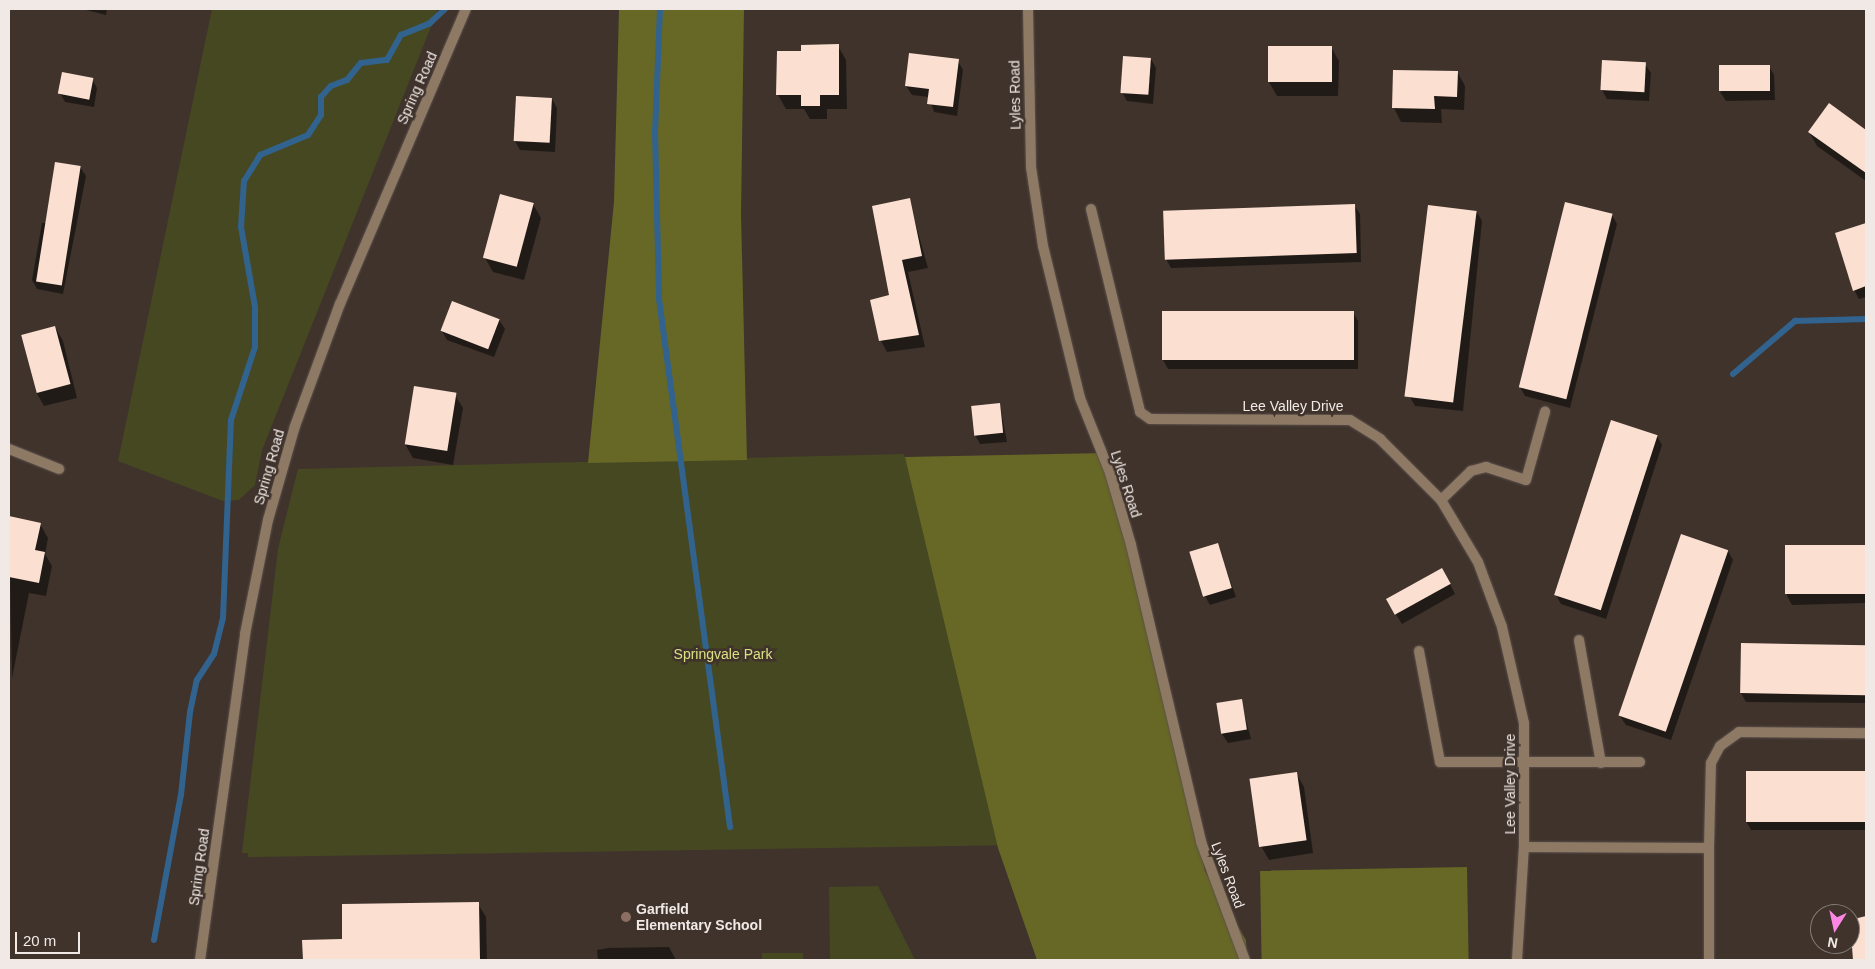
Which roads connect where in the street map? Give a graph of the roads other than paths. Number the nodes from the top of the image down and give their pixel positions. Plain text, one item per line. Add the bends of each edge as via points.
1 (466, 9) edge
2 (1028, 9) edge
3 (1092, 209) dead end
4 (1545, 412) dead end
5 (9, 449) edge
6 (59, 469) dead end
7 (1441, 500) junction
8 (1579, 640) dead end
9 (1419, 651) dead end
10 (1866, 733) edge
11 (1640, 762) dead end
12 (1601, 763) junction
13 (1526, 765) junction
14 (1524, 847) junction
15 (1709, 848) junction
16 (200, 960) edge
17 (1245, 960) edge
18 (1517, 960) edge
19 (1709, 960) edge

1 - 16 street, Spring Road via 340,304 295,426 268,520 245,634
2 - 17 street, Lyles Road via 1031,167 1043,246 1080,398 1110,473 1131,545 1201,842
3 - 7 street, Lee Valley Drive via 1140,412 1150,419 1350,420 1380,439
4 - 7 street via 1526,480 1486,467 1471,471
5 - 6 street
7 - 13 street, Lee Valley Drive via 1478,562 1502,627 1524,723
8 - 12 street
9 - 13 street via 1440,762
10 - 15 street via 1739,732 1720,746 1711,763
11 - 12 street
12 - 13 street
13 - 14 street, Lee Valley Drive
14 - 15 street, Lee Valley Drive
14 - 18 street, Lee Valley Drive
15 - 19 street

